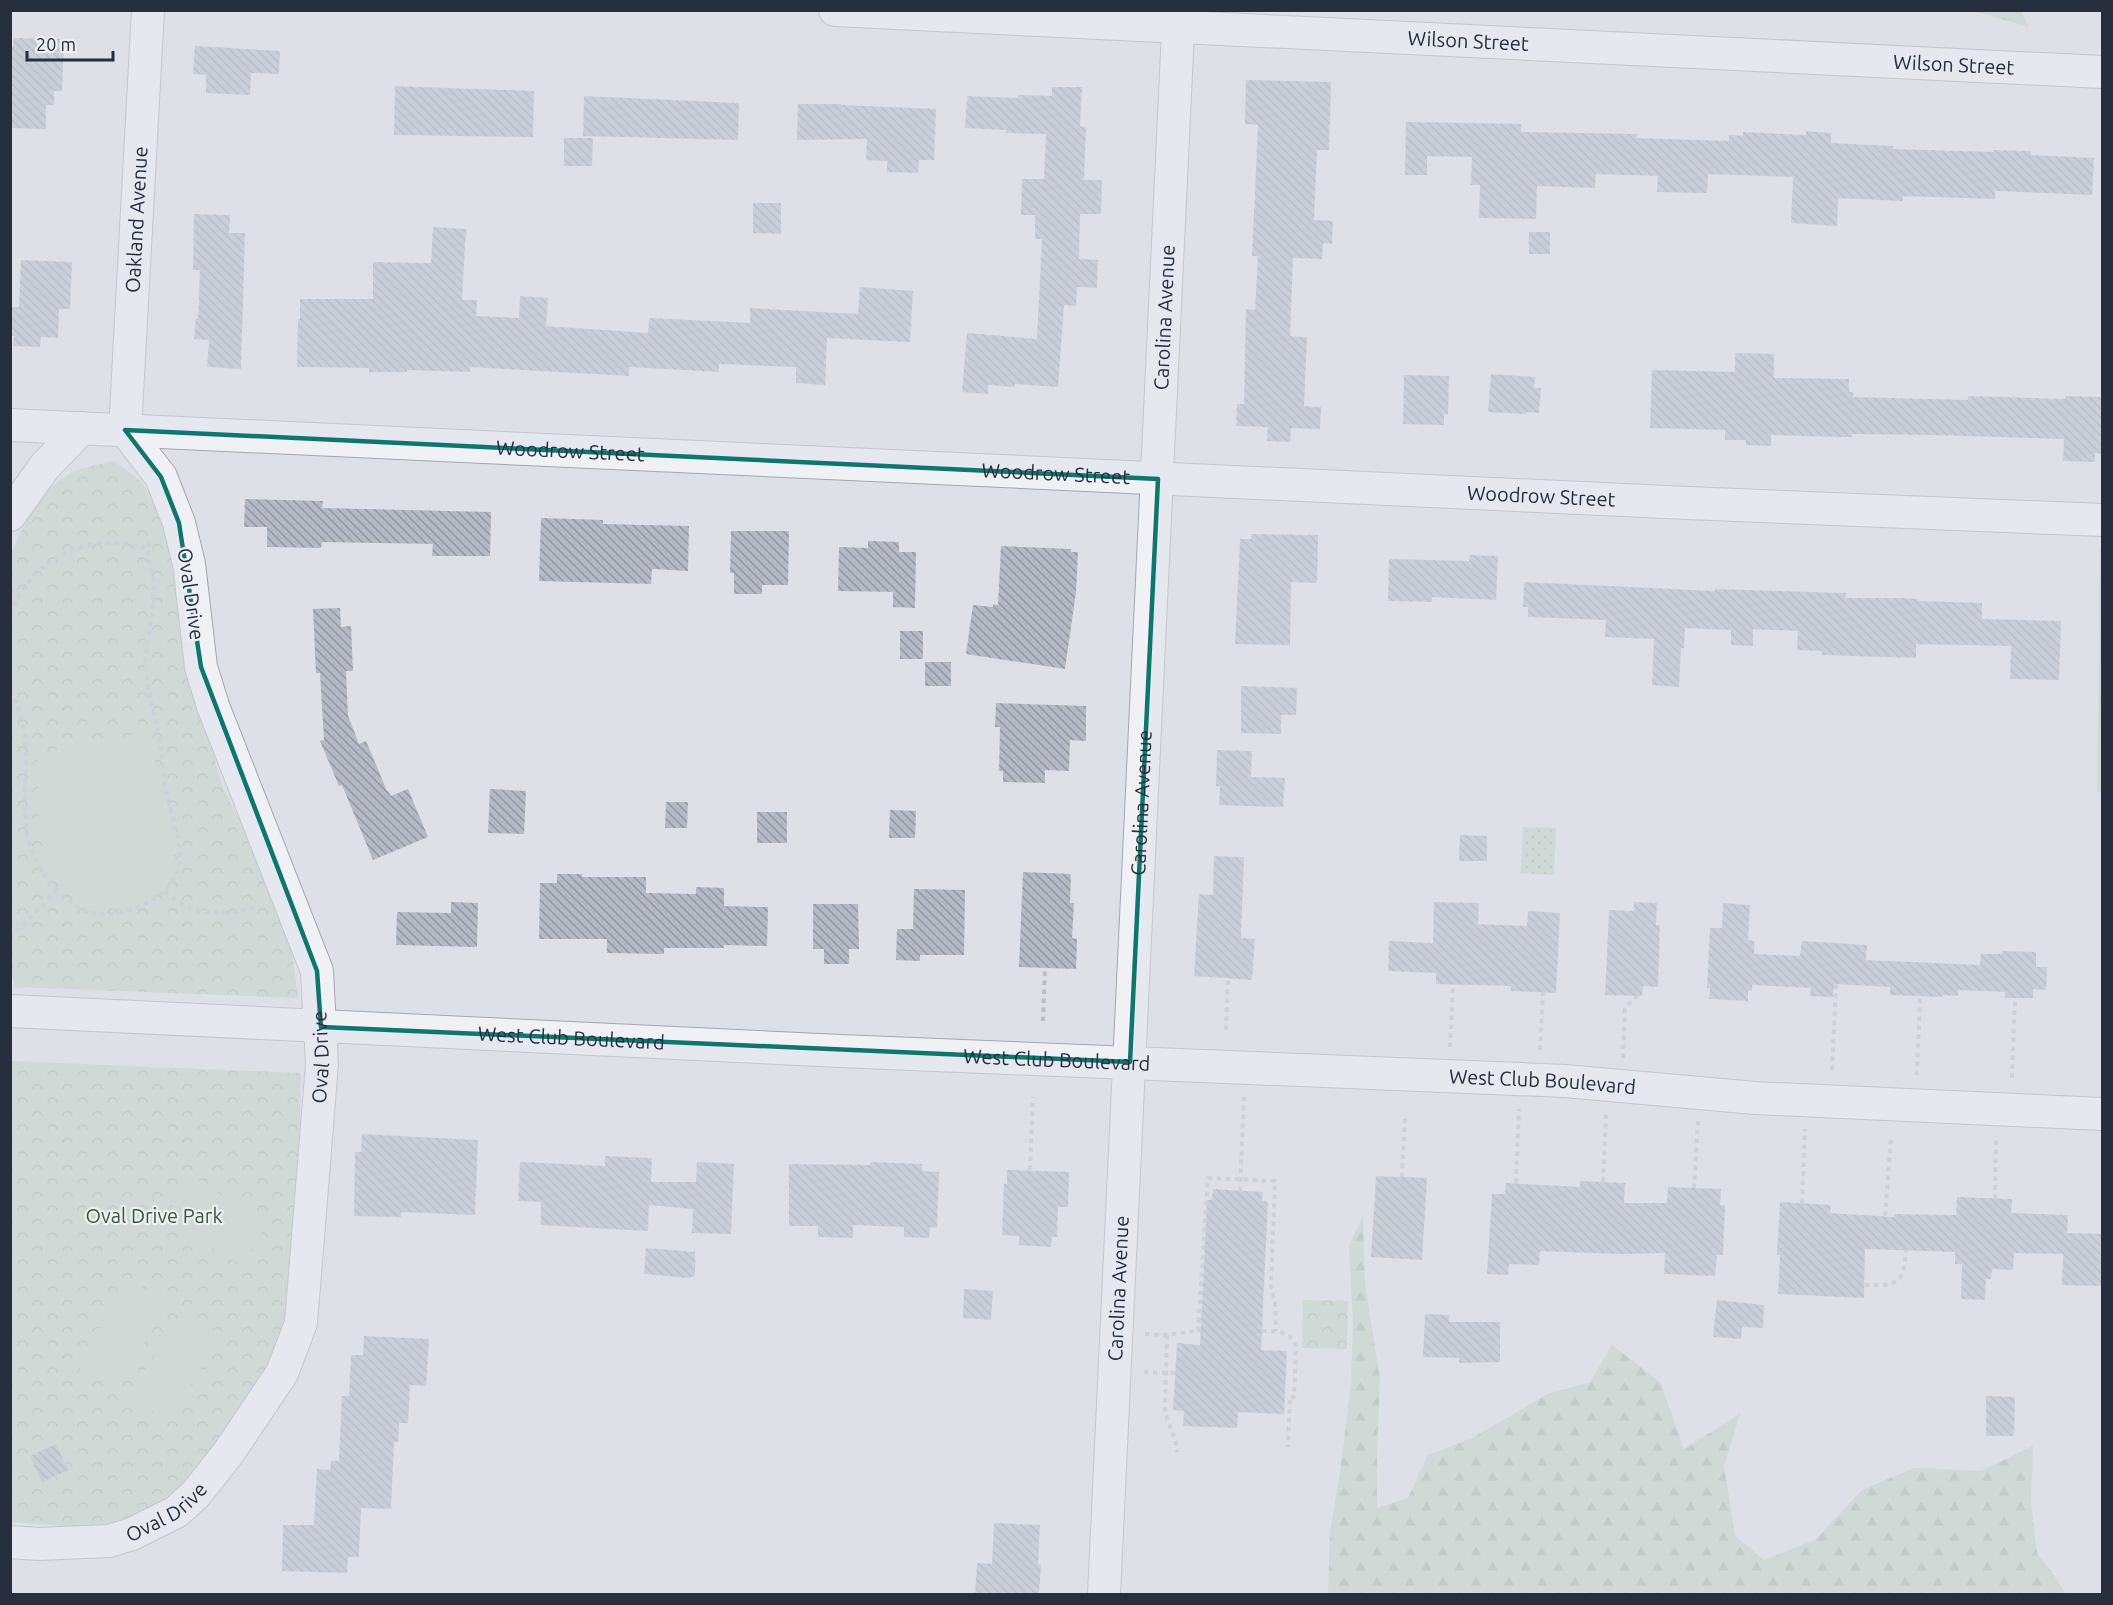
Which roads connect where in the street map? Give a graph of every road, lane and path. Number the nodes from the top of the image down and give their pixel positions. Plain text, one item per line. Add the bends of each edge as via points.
1 (148, 10) edge
2 (835, 10) edge
3 (1179, 19) edge
4 (2103, 72) edge
5 (10, 425) edge
6 (82, 428) junction
7 (125, 430) junction
8 (1158, 479) junction
9 (10, 515) edge
10 (2103, 520) edge
11 (10, 590) edge
12 (19, 595) junction
13 (10, 614) edge
14 (10, 691) edge
15 (57, 890) junction
16 (165, 892) junction
17 (262, 905) dead end
18 (10, 938) edge
19 (1045, 968) dead end
20 (1228, 978) dead end
21 (1836, 984) dead end
22 (1453, 985) dead end
23 (1543, 992) dead end
24 (1637, 996) dead end
25 (1920, 996) dead end
26 (2015, 998) dead end
27 (10, 1011) edge
28 (1043, 1021) dead end
29 (321, 1027) junction
30 (1226, 1030) dead end
31 (1450, 1051) dead end
32 (1540, 1056) dead end
33 (1130, 1062) junction
34 (1623, 1062) dead end
35 (1833, 1071) dead end
36 (1917, 1075) dead end
37 (2012, 1078) dead end
38 (1244, 1095) dead end
39 (1033, 1097) dead end
40 (1520, 1108) dead end
41 (1606, 1113) dead end
42 (2103, 1114) edge
43 (1405, 1117) dead end
44 (1996, 1131) dead end
45 (1697, 1133) dead end
46 (1804, 1138) dead end
47 (1891, 1139) dead end
48 (1030, 1170) dead end
49 (1402, 1177) dead end
50 (1240, 1180) junction
51 (1603, 1182) dead end
52 (1516, 1183) dead end
53 (1694, 1188) dead end
54 (1240, 1191) dead end
55 (1995, 1199) dead end
56 (1802, 1203) dead end
57 (1885, 1216) dead end
58 (1906, 1250) dead end
59 (1865, 1285) dead end
60 (1262, 1331) dead end
61 (1276, 1331) junction
62 (1135, 1334) dead end
63 (1167, 1335) junction
64 (1134, 1371) dead end
65 (1166, 1373) junction
66 (1175, 1373) dead end
67 (1288, 1447) dead end
68 (1177, 1452) dead end
69 (10, 1542) edge
70 (1104, 1594) edge

1 - 7 street, Oakland Avenue
2 - 3 street, Wilson Street
3 - 4 street, Wilson Street
3 - 8 street, Carolina Avenue
5 - 6 street, Woodrow Street
6 - 7 street, Woodrow Street
6 - 9 street via 45,466
7 - 8 street, Woodrow Street
7 - 29 street, Oval Drive via 161,477 179,523 189,564 201,667 317,971
8 - 10 street, Woodrow Street
8 - 33 street, Carolina Avenue
11 - 12 path
12 - 13 path
12 - 16 path via 41,568 62,554 98,544 147,548 154,583 146,672 180,852 177,871
14 - 15 path via 21,715 24,736 29,845 40,869
15 - 16 path via 80,907 106,915 146,904
15 - 18 path
16 - 17 path via 175,901 204,913 225,914
19 - 28 path
20 - 30 path
21 - 35 path
22 - 31 path
23 - 32 path
24 - 34 path via 1626,1009
25 - 36 path
26 - 37 path
27 - 29 street, West Club Boulevard
29 - 33 street, West Club Boulevard
29 - 69 street, Oval Drive via 321,1078 301,1323 282,1373 229,1452 196,1494 176,1512 142,1530 109,1541
33 - 42 street, West Club Boulevard via 1565,1081 1755,1098
33 - 70 street, Carolina Avenue
38 - 50 path
39 - 48 path
40 - 52 path
41 - 51 path
43 - 49 path
44 - 55 path
45 - 53 path
46 - 56 path
47 - 57 path
50 - 54 path
50 - 61 path via 1275,1181 1271,1285
50 - 63 path via 1208,1178 1199,1330
58 - 59 path via 1899,1279 1886,1286
60 - 61 path
61 - 67 path via 1290,1337 1296,1346
62 - 63 path
63 - 65 path
64 - 65 path
65 - 66 path
65 - 68 path via 1165,1414

